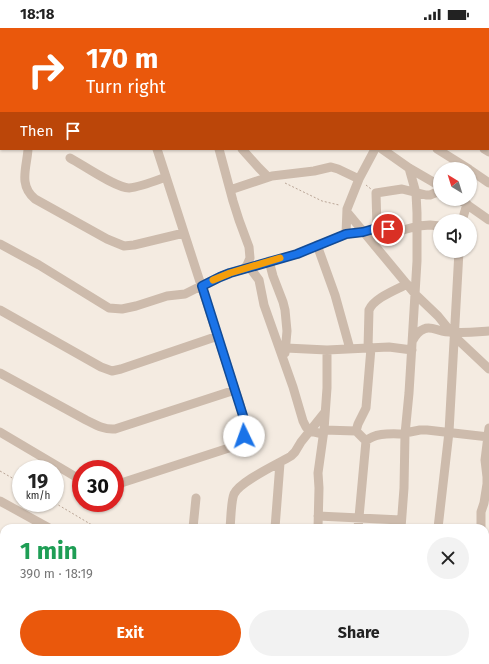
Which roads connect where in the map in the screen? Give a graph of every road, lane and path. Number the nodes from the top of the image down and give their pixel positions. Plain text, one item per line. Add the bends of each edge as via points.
1 (28, 150) edge
2 (157, 150) edge
3 (219, 150) edge
4 (243, 150) edge
5 (374, 150) edge
6 (383, 150) edge
7 (439, 150) edge
8 (70, 158) dead end
9 (458, 162) edge
10 (409, 168) junction
11 (477, 175) edge
12 (270, 176) junction
13 (166, 177) junction
14 (359, 179) junction
15 (433, 182) edge
16 (489, 183) edge
17 (230, 190) junction
18 (376, 193) junction
19 (416, 193) junction
20 (433, 194) edge
21 (468, 206) edge
22 (347, 210) junction
23 (478, 213) joint
24 (488, 219) edge
25 (433, 225) edge
26 (418, 226) junction
27 (377, 228) junction
28 (363, 232) junction
29 (184, 233) junction
30 (346, 234) junction
31 (0, 244) edge
32 (317, 245) junction
33 (375, 246) junction
34 (459, 258) edge
35 (269, 261) junction
36 (247, 268) junction
37 (256, 275) junction
38 (407, 284) junction
39 (202, 286) junction
40 (277, 287) junction
41 (415, 294) junction
42 (0, 310) edge
43 (489, 331) edge
44 (453, 334) junction
45 (218, 336) junction
46 (412, 345) junction
47 (286, 348) junction
48 (369, 348) junction
49 (350, 349) junction
50 (327, 350) junction
51 (284, 360) junction
52 (489, 369) edge
53 (0, 373) edge
54 (235, 390) junction
55 (325, 412) junction
56 (310, 431) junction
57 (356, 431) junction
58 (0, 432) edge
59 (324, 432) junction
60 (449, 432) junction
61 (405, 434) junction
62 (488, 434) edge
63 (366, 441) junction
64 (280, 463) junction
65 (0, 471) edge
66 (72, 475) edge
67 (12, 478) edge
68 (124, 482) edge
69 (196, 498) dead end
70 (0, 501) edge
71 (64, 508) edge
72 (318, 516) junction
73 (359, 523) edge
74 (43, 524) edge
75 (90, 524) edge
76 (193, 524) edge
77 (230, 524) edge
78 (274, 524) edge
79 (318, 524) edge
80 (401, 524) edge
81 (438, 524) edge
82 (481, 524) edge

1 - 29 street via 25,183 31,196 107,239 129,246
2 - 13 street
3 - 17 street
4 - 12 street
5 - 14 street
6 - 10 street
7 - 9 street
8 - 13 street via 124,187 135,187
10 - 15 street
10 - 19 street
11 - 16 street
12 - 14 street via 331,168
12 - 17 street
12 - 22 path
13 - 29 street
14 - 18 path
14 - 22 street
17 - 36 street via 249,247 250,258
18 - 19 street via 402,189
18 - 27 street
19 - 20 street
19 - 26 street
21 - 23 street
22 - 28 street
22 - 30 street
23 - 24 street
25 - 26 street
26 - 27 street via 403,230
26 - 41 street
27 - 28 street
27 - 33 street
28 - 30 street
28 - 33 street
29 - 39 street
30 - 32 street
31 - 39 street via 109,308 136,306 167,296 185,294
32 - 35 street via 297,254
32 - 49 street via 335,295
33 - 38 street
34 - 44 street
35 - 36 street
35 - 40 street
36 - 37 street
36 - 39 street
37 - 40 street
37 - 51 street
38 - 41 street
38 - 48 street via 371,306
39 - 45 street
40 - 47 street via 286,319
41 - 44 street
41 - 46 street
42 - 45 street via 101,367 112,370
43 - 44 street
44 - 46 street via 424,329
44 - 52 street
44 - 60 street
45 - 54 street
46 - 48 street
46 - 61 street
47 - 50 street
47 - 51 street
48 - 49 street
48 - 57 street via 366,408
49 - 50 street
50 - 55 street
51 - 56 street via 300,414
53 - 54 street via 99,427 110,429
54 - 68 street via 246,427 239,443
55 - 56 street
55 - 59 street
56 - 59 street
56 - 64 street via 295,452
57 - 59 street
57 - 63 street
58 - 66 street
59 - 72 street via 318,473
60 - 61 street via 420,430
60 - 62 street
60 - 81 street
61 - 63 street via 374,436
61 - 80 street
62 - 82 street via 484,460 487,477
63 - 73 street
64 - 77 street via 248,480 235,493
64 - 78 street
65 - 67 path
69 - 76 street
70 - 74 street
71 - 75 path
72 - 73 street
72 - 79 street
73 - 80 street

